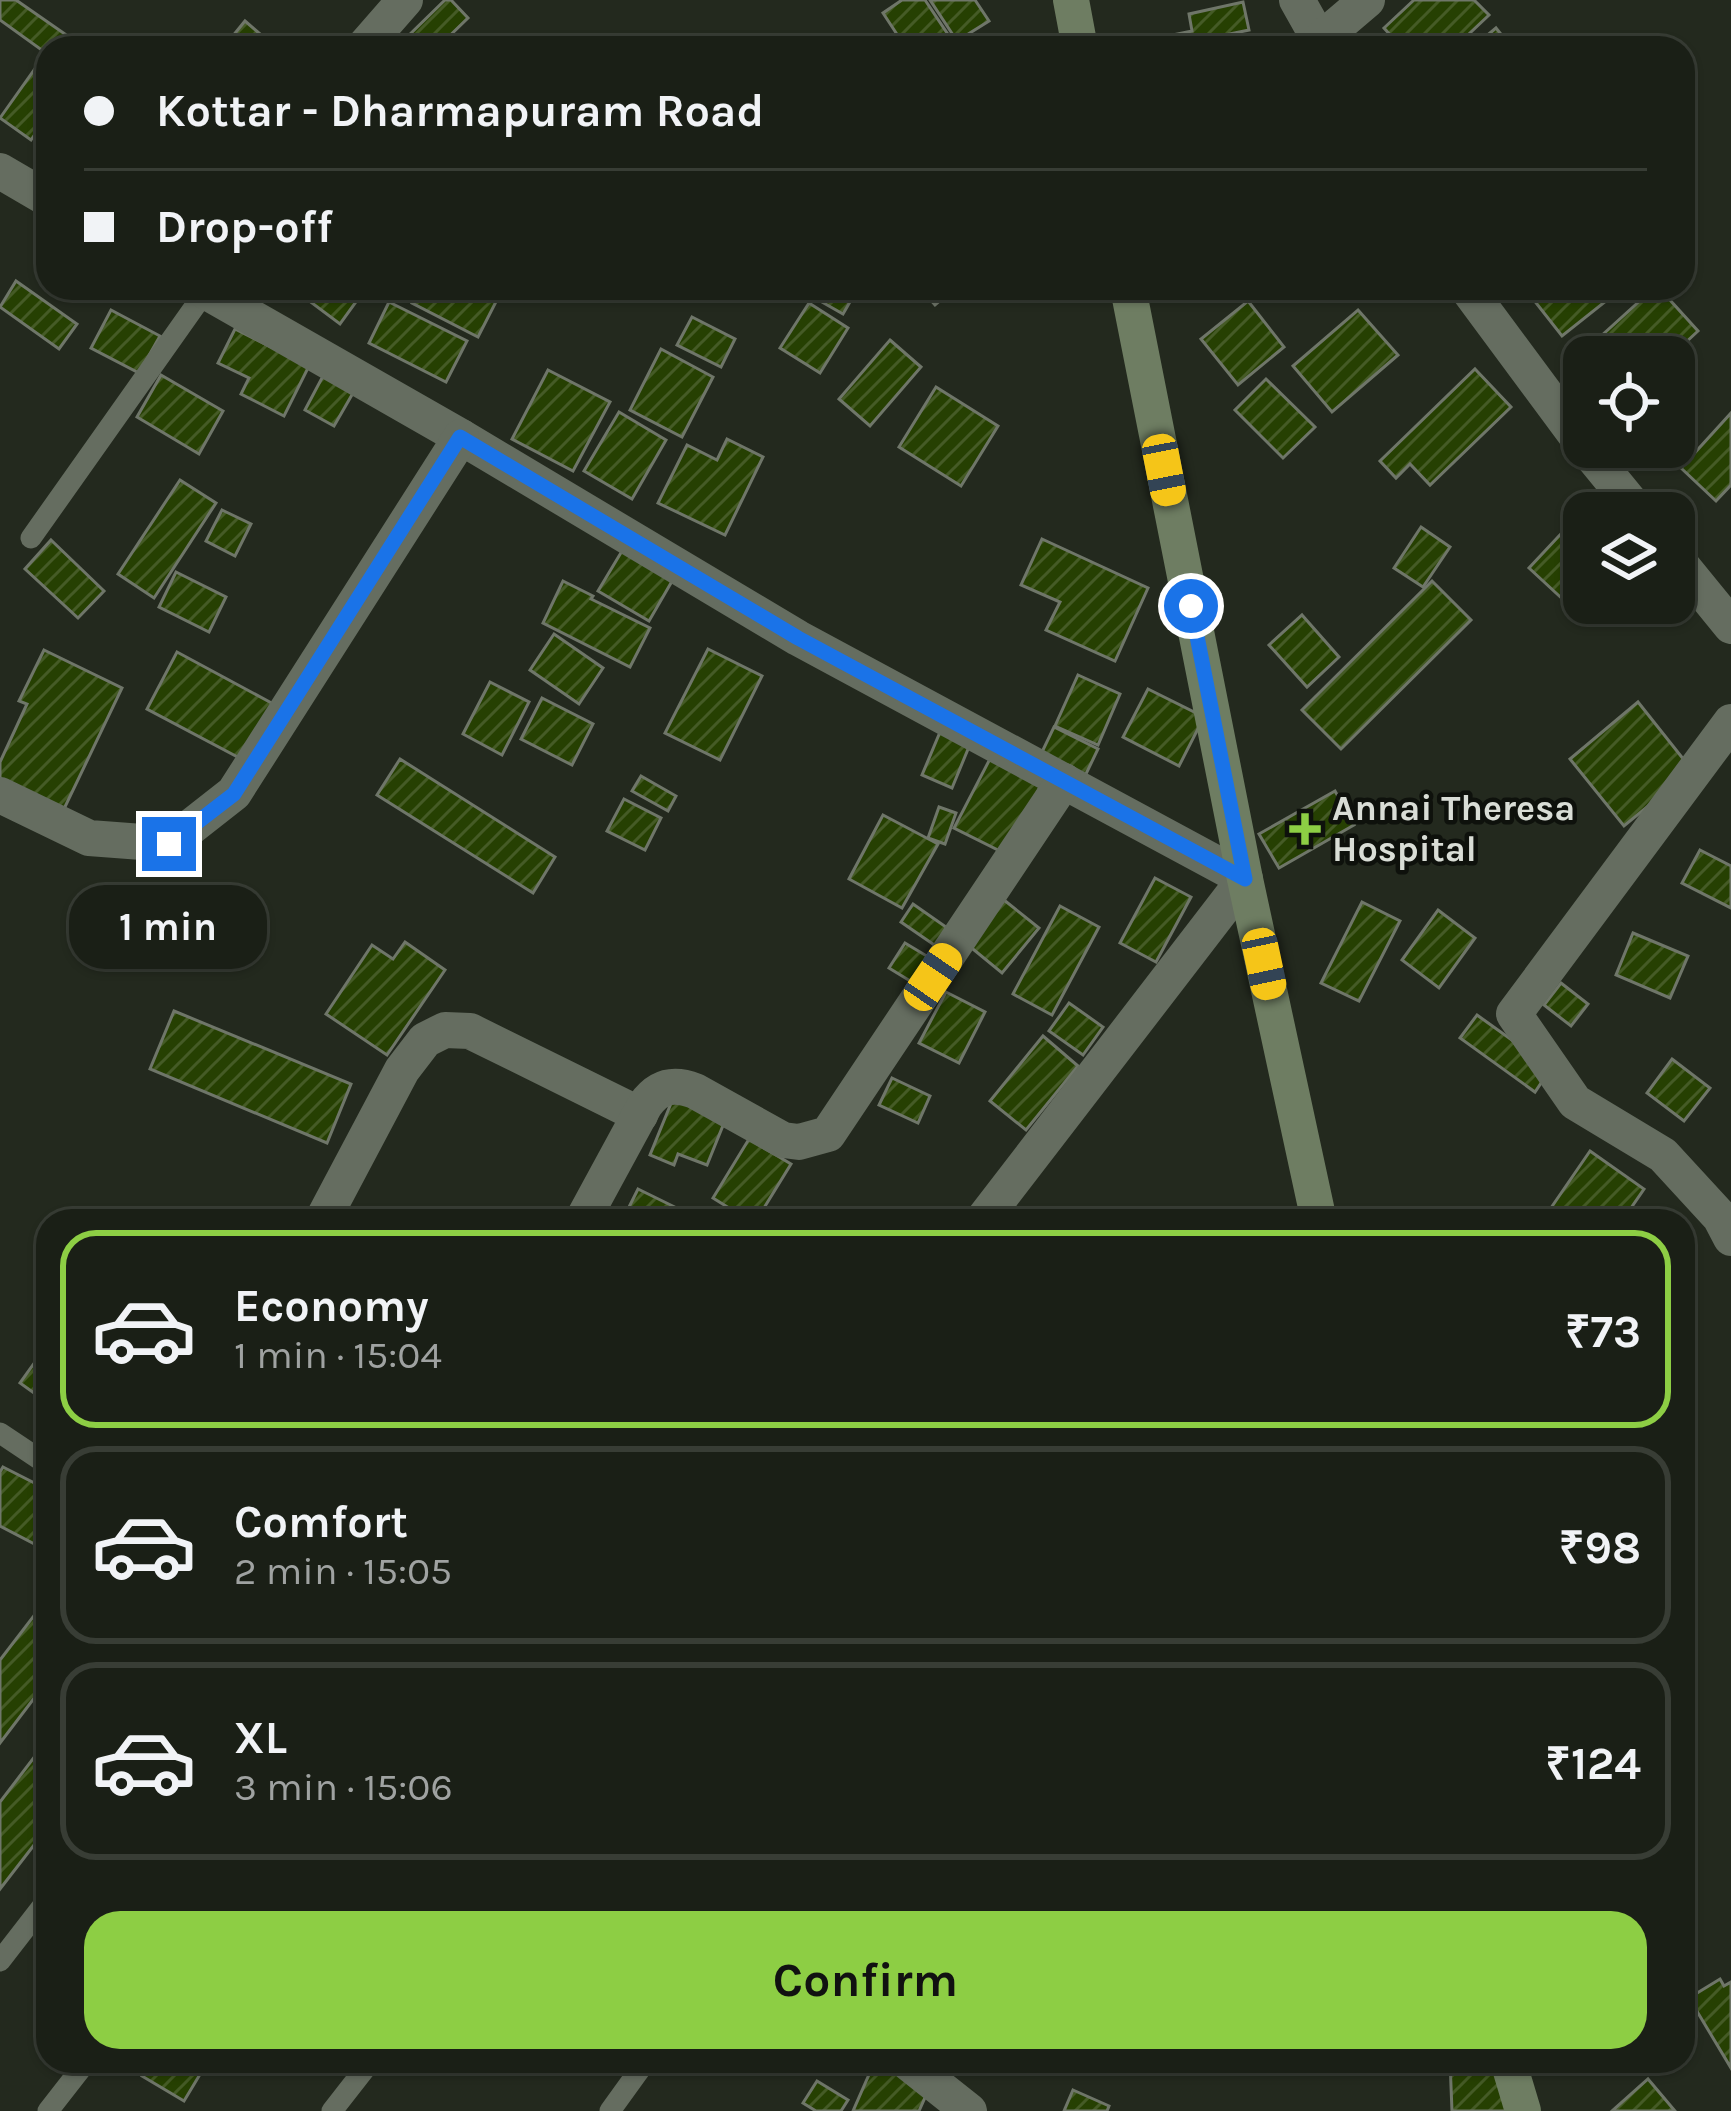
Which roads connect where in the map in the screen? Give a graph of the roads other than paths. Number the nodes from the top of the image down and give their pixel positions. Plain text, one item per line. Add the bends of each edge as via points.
1 (405, 0) edge
2 (1071, 0) edge
3 (1297, 0) edge
4 (1367, 0) edge
5 (374, 36) edge
6 (1078, 36) edge
7 (1317, 36) edge
8 (1330, 36) edge
9 (0, 171) edge
10 (36, 192) edge
11 (196, 300) edge
12 (220, 300) edge
13 (1130, 300) edge
14 (1476, 300) edge
15 (1563, 418) edge
16 (460, 437) junction
17 (1602, 468) edge
18 (1622, 492) edge
19 (31, 538) dead end
20 (1695, 582) edge
21 (1731, 626) edge
22 (1731, 722) edge
23 (1064, 781) junction
24 (0, 795) edge
25 (1245, 879) junction
26 (640, 1114) junction
27 (328, 1209) edge
28 (589, 1209) edge
29 (991, 1209) edge
30 (1316, 1209) edge
31 (1731, 1238) edge
32 (0, 1433) edge
33 (36, 1458) edge
34 (36, 1914) edge
35 (0, 1961) edge
36 (78, 2073) edge
37 (361, 2073) edge
38 (637, 2073) edge
39 (921, 2073) edge
40 (1512, 2073) edge
41 (48, 2111) edge
42 (332, 2111) edge
43 (610, 2111) edge
44 (969, 2111) edge
45 (1523, 2111) edge

1 - 5 street
2 - 6 main road
3 - 7 street
4 - 8 street
9 - 10 street
11 - 19 lane
12 - 16 street
13 - 25 main road
14 - 15 street
16 - 23 street via 798,638
16 - 24 street via 234,794 169,844 89,838
17 - 18 street
20 - 21 street
22 - 31 street via 1514,1014 1575,1102 1663,1155
23 - 25 street
23 - 26 street via 828,1134 783,1140 680,1085 652,1094
25 - 29 street
25 - 30 main road
26 - 27 street via 470,1031 445,1030 425,1040 402,1070
26 - 28 street
32 - 33 lane
34 - 35 lane
36 - 41 lane
37 - 42 lane
38 - 43 lane
39 - 44 street
40 - 45 main road

